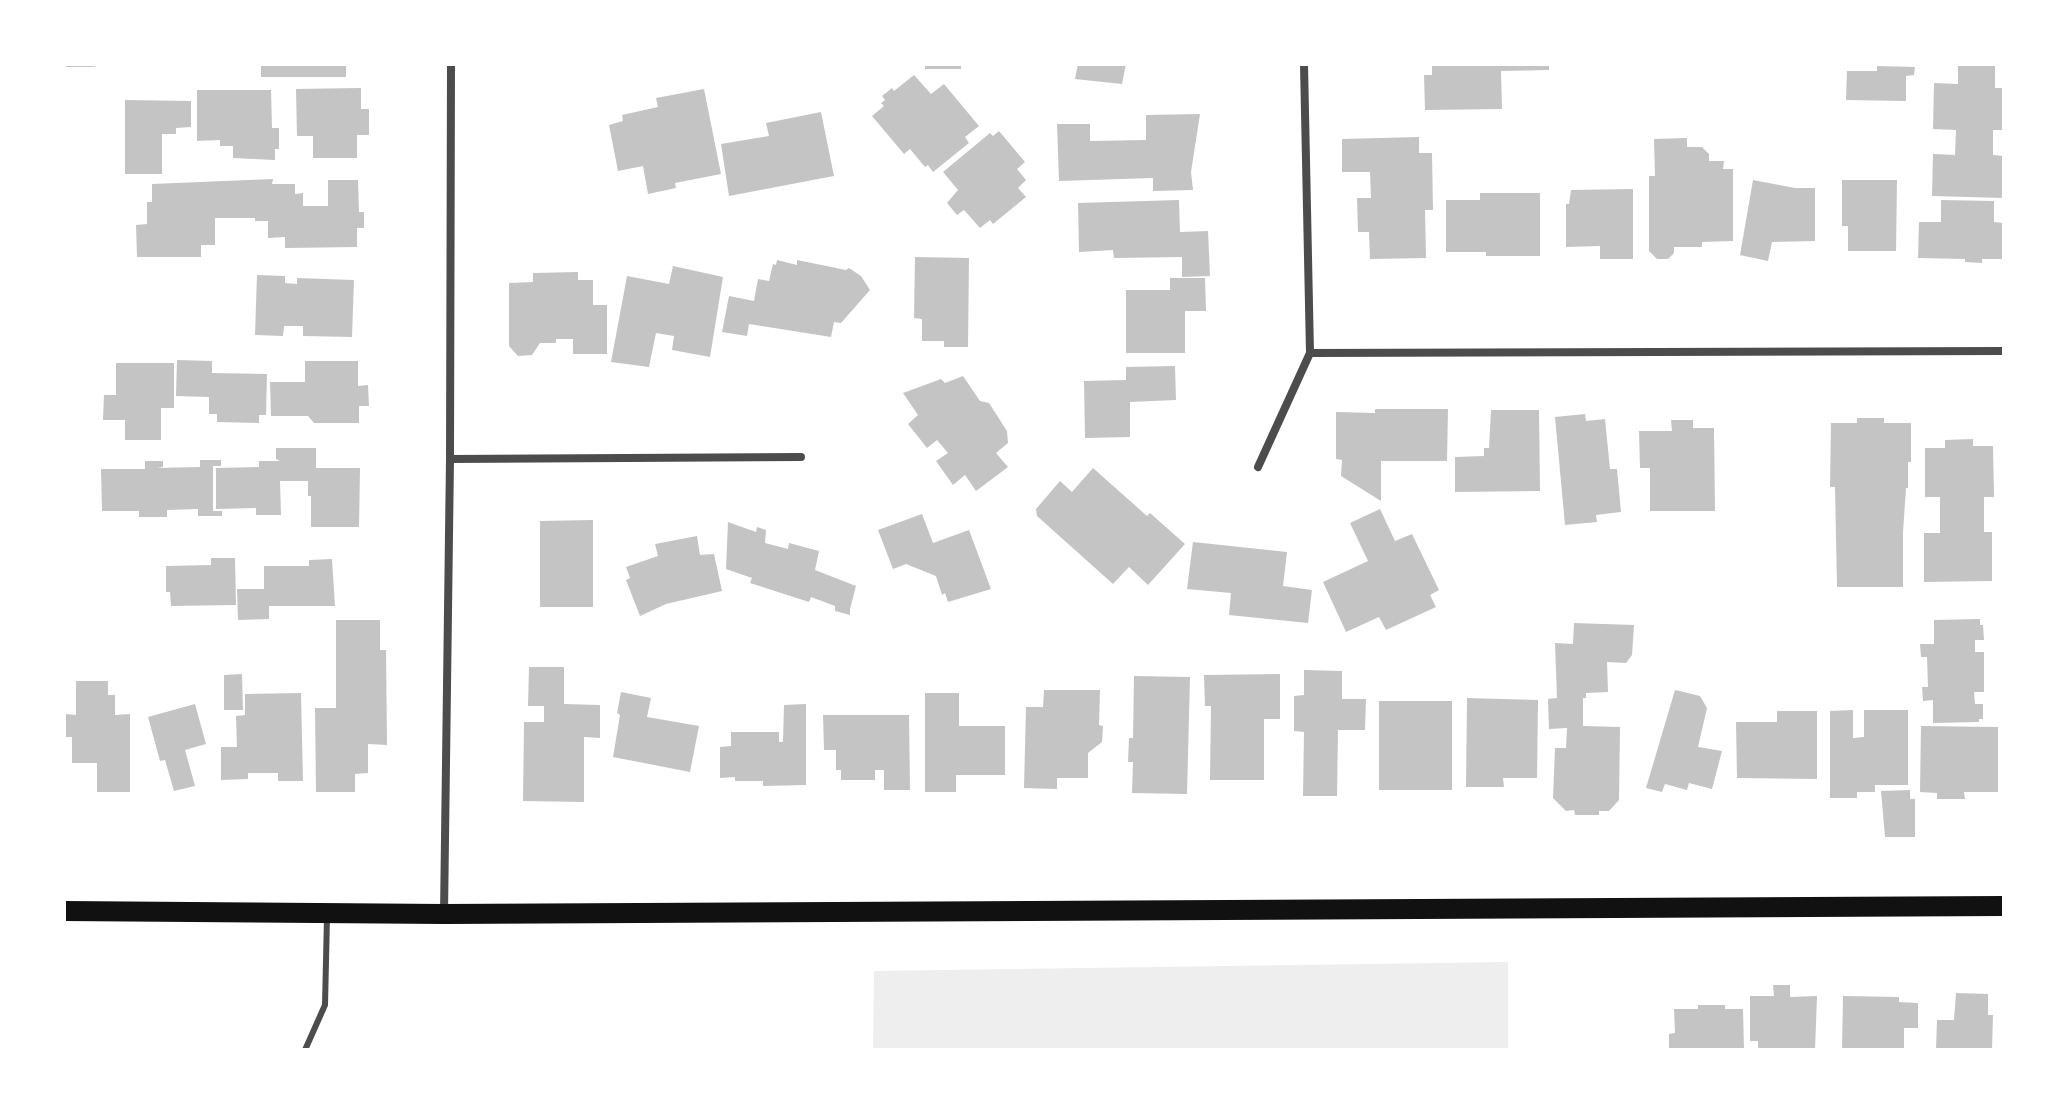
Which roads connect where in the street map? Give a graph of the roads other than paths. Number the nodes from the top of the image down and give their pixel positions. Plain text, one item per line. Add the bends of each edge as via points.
1 (451, 64) edge
2 (1304, 64) edge
3 (2004, 351) edge
4 (1310, 353) junction
5 (801, 457) dead end
6 (450, 459) junction
7 (1258, 467) dead end
8 (2004, 906) edge
9 (64, 911) edge
10 (327, 914) junction
11 (444, 914) junction
12 (305, 1050) edge

1 - 6 street
2 - 4 street
3 - 4 street
4 - 7 street
5 - 6 street
6 - 11 street
8 - 11 main road
9 - 10 main road
10 - 11 main road
10 - 12 lane via 325,1005

